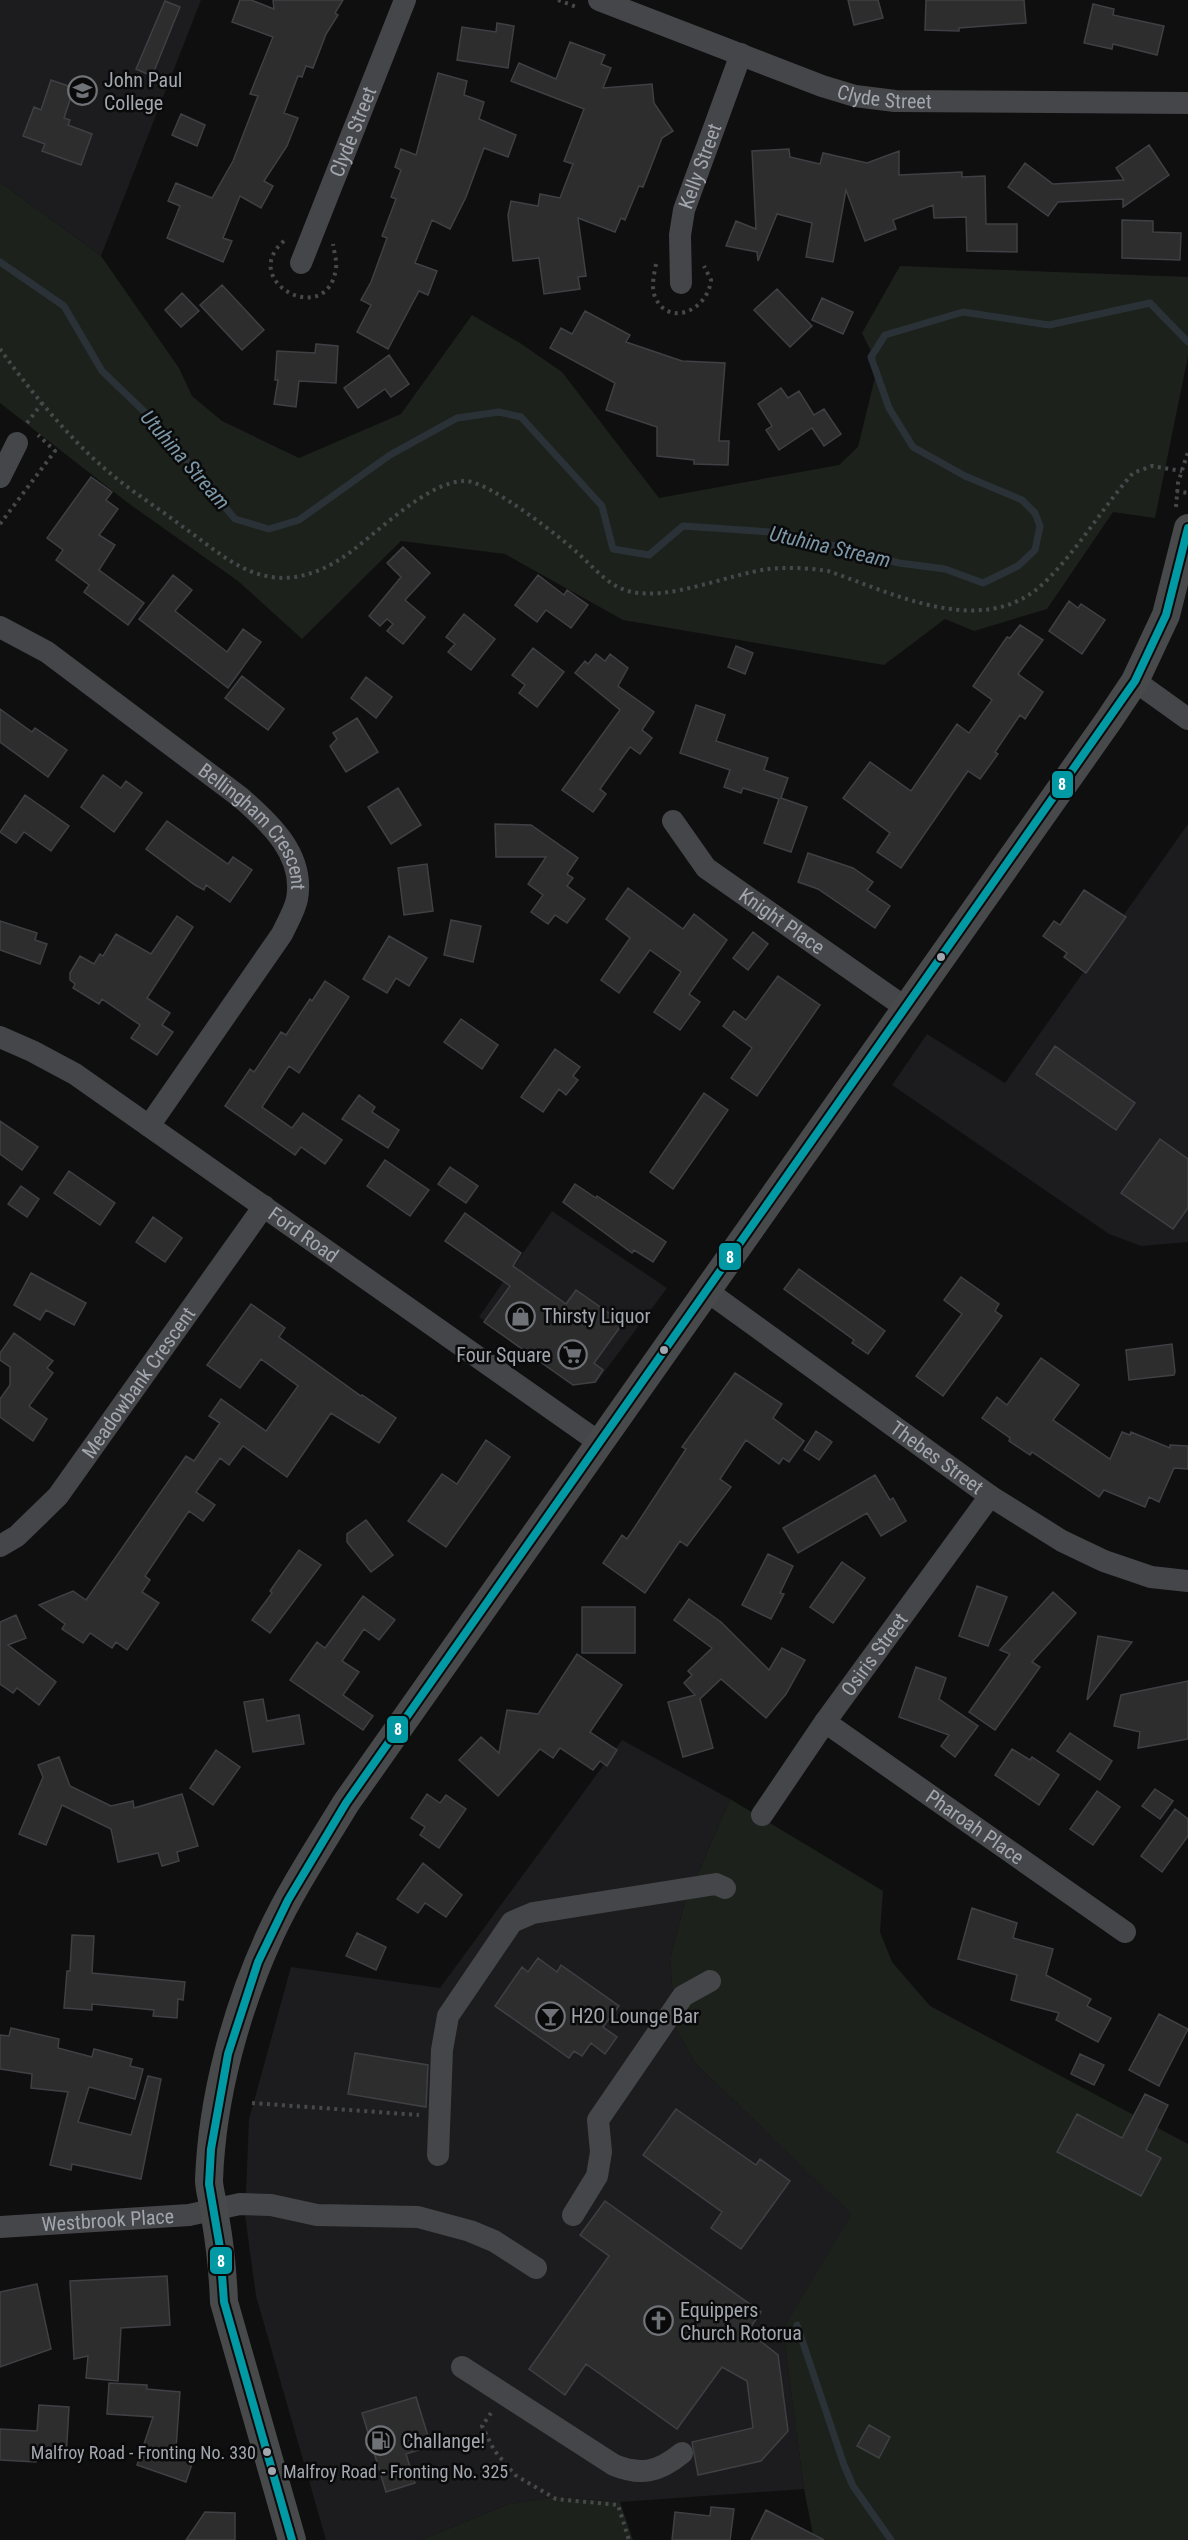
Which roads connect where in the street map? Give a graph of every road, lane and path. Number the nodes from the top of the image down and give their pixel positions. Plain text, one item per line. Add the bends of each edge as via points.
1 (405, 0) edge
2 (599, 0) edge
3 (741, 54) junction
4 (1188, 103) edge
5 (301, 263) dead end
6 (681, 284) dead end
7 (0, 349) edge
8 (43, 402) junction
9 (22, 434) junction
10 (1188, 452) edge
11 (1182, 471) junction
12 (0, 477) edge
13 (1178, 483) junction
14 (1185, 484) dead end
15 (1176, 491) junction
16 (1188, 494) edge
17 (1182, 518) edge
18 (0, 524) edge
19 (0, 627) edge
20 (1135, 681) junction
21 (1188, 718) edge
22 (673, 821) dead end
23 (906, 1008) junction
24 (0, 1037) edge
25 (149, 1126) junction
26 (264, 1206) junction
27 (706, 1291) junction
28 (600, 1443) junction
29 (990, 1496) junction
30 (0, 1546) edge
31 (1188, 1581) edge
32 (825, 1722) junction
33 (762, 1815) dead end
34 (725, 1888) dead end
35 (1125, 1932) dead end
36 (710, 1981) dead end
37 (252, 2103) dead end
38 (423, 2116) dead end
39 (438, 2155) dead end
40 (214, 2208) junction
41 (573, 2215) dead end
42 (0, 2227) edge
43 (536, 2268) dead end
44 (462, 2367) dead end
45 (504, 2395) junction
46 (682, 2453) dead end
47 (292, 2540) edge
48 (629, 2540) edge

1 - 5 street, Clyde Street
2 - 3 street, Clyde Street
3 - 4 street, Clyde Street via 822,86 855,96 895,101
3 - 6 street, Kelly Street via 684,210
7 - 8 path
8 - 9 path
8 - 11 path via 102,467 128,488 235,564 274,577 300,578 340,559 429,493 468,481 491,490 570,546 602,576 632,592 691,587 768,569 812,568 935,608 989,610 1008,606 1047,580 1133,473 1152,466
9 - 12 street
9 - 18 path via 55,451
10 - 11 path
11 - 13 path
13 - 14 path
13 - 15 path
15 - 16 path
15 - 17 path
17 - 20 main road via 1166,615
19 - 25 street, Bellingham Crescent via 47,652 240,797 270,823 285,844 297,872 297,900 282,934
20 - 21 street
20 - 23 main road
22 - 23 street, Knight Place via 706,868
23 - 27 main road
24 - 25 street, Ford Road via 75,1074
25 - 26 street, Ford Road
26 - 28 street, Ford Road
26 - 30 street, Meadowbank Crescent via 58,1496
27 - 28 main road
27 - 29 street, Thebes Street
28 - 40 main road via 346,1803 271,1933 241,2009 216,2113 209,2182
29 - 31 street, Thebes Street via 1062,1541 1104,1561 1151,1576
29 - 32 street, Osiris Street
32 - 33 street, Osiris Street
32 - 35 street, Pharoah Place
34 - 39 street via 716,1884 533,1913 512,1922 448,2016 442,2050
36 - 41 street via 683,1996 598,2120 601,2152 597,2176
37 - 38 path
40 - 42 street, Westbrook Place via 189,2215
40 - 43 street, Westbrook Place via 252,2204 317,2215 418,2217 494,2241
40 - 47 main road via 224,2302
44 - 45 street
45 - 46 street via 614,2465 632,2472 650,2471
45 - 48 path via 482,2426 508,2467 556,2499 618,2505

